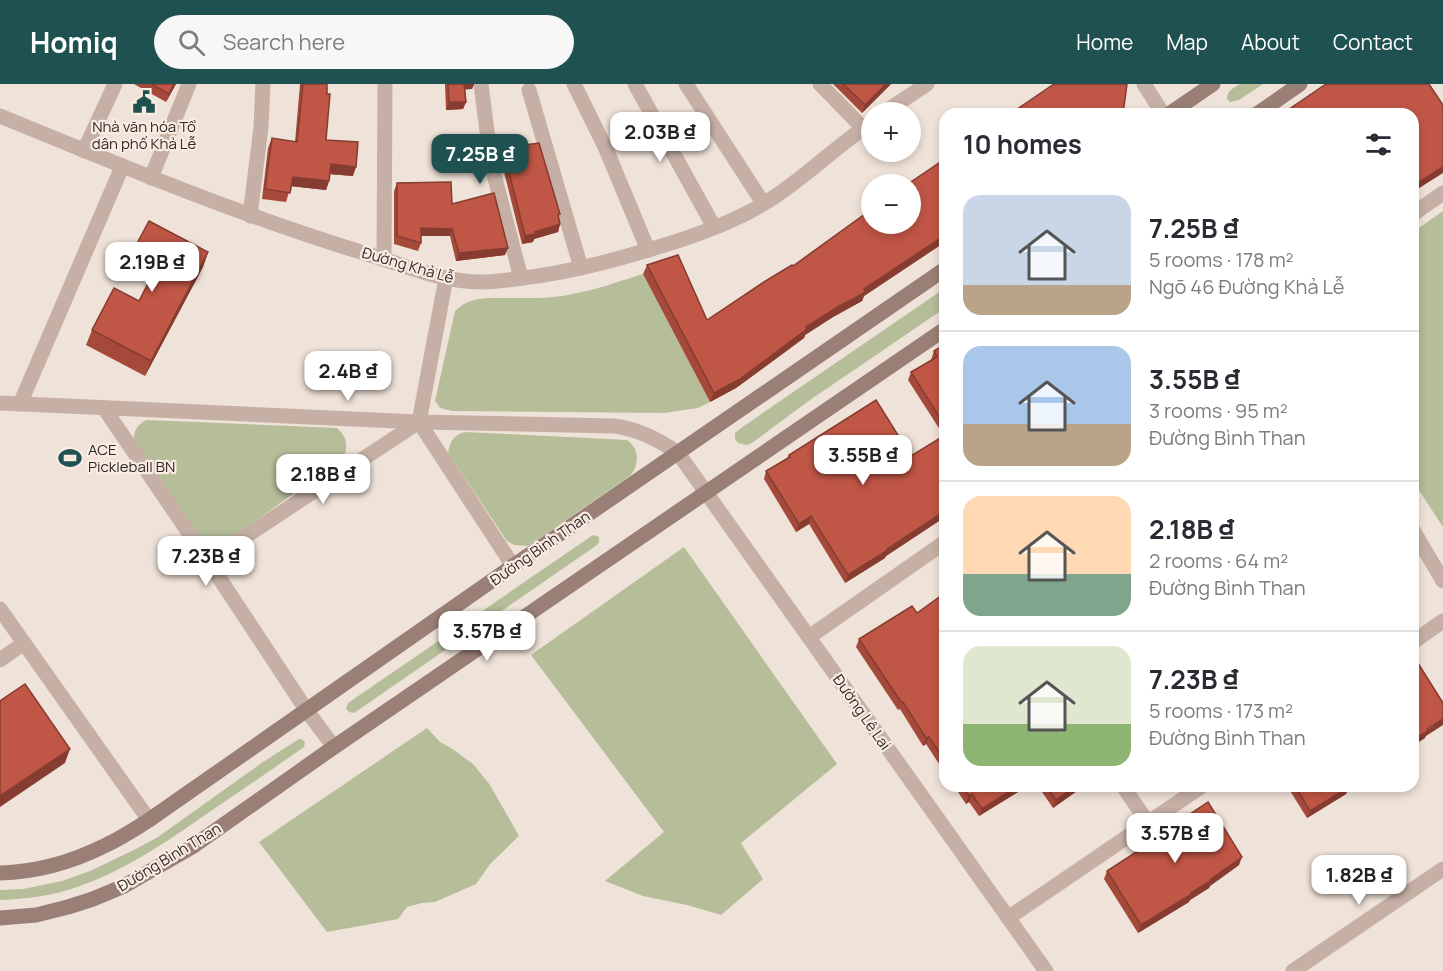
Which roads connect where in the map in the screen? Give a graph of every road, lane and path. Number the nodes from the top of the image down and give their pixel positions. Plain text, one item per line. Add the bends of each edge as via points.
1 (115, 84) edge
2 (189, 84) edge
3 (263, 84) edge
4 (385, 84) edge
5 (481, 84) edge
6 (574, 84) edge
7 (635, 84) edge
8 (686, 84) edge
9 (820, 84) edge
10 (927, 84) edge
11 (1144, 84) edge
12 (1213, 84) edge
13 (1300, 84) edge
14 (529, 90) dead end
15 (900, 102) edge
16 (1159, 108) edge
17 (1178, 108) edge
18 (1266, 108) edge
19 (0, 116) edge
20 (861, 120) edge
21 (861, 130) edge
22 (84, 151) junction
23 (122, 167) junction
24 (151, 178) junction
25 (1443, 193) edge
26 (763, 203) junction
27 (1419, 210) edge
28 (250, 216) junction
29 (714, 227) junction
30 (648, 250) junction
31 (384, 259) junction
32 (581, 268) junction
33 (939, 272) edge
34 (446, 278) junction
35 (521, 278) junction
36 (939, 333) edge
37 (0, 403) edge
38 (20, 404) junction
39 (104, 408) junction
40 (419, 422) junction
41 (678, 453) junction
42 (707, 493) junction
43 (1419, 540) edge
44 (939, 546) edge
45 (208, 561) junction
46 (513, 566) junction
47 (1443, 581) edge
48 (0, 609) edge
49 (1443, 621) edge
50 (809, 637) junction
51 (1419, 638) edge
52 (24, 643) junction
53 (0, 660) edge
54 (307, 711) junction
55 (334, 747) junction
56 (1127, 792) edge
57 (1193, 792) edge
58 (149, 820) junction
59 (1148, 823) junction
60 (1443, 869) edge
61 (0, 873) edge
62 (0, 918) edge
63 (1008, 918) junction
64 (1046, 971) edge
65 (1293, 971) edge

1 - 22 street
2 - 24 street
3 - 28 street
4 - 31 street
5 - 35 street via 491,163
6 - 30 street
7 - 29 street
8 - 26 street
9 - 20 street
10 - 15 street
11 - 16 street
12 - 17 main road
13 - 18 main road
14 - 32 street
19 - 22 street, Đường Khả Lễ
21 - 26 street, Đường Khả Lễ
22 - 23 street, Đường Khả Lễ
23 - 24 street, Đường Khả Lễ
23 - 38 street
24 - 28 street, Đường Khả Lễ
25 - 27 street
26 - 29 street, Đường Khả Lễ
28 - 31 street, Đường Khả Lễ
29 - 30 street, Đường Khả Lễ
30 - 32 street, Đường Khả Lễ
31 - 34 street, Đường Khả Lễ
32 - 35 street, Đường Khả Lễ
33 - 41 main road, Đường Bình Than
34 - 35 street, Đường Khả Lễ via 482,282
34 - 40 street
36 - 42 main road, Đường Bình Than
37 - 38 street
38 - 39 street
39 - 40 street
39 - 45 street
40 - 41 street via 614,426 638,431
40 - 45 street
40 - 46 street
41 - 42 street, Đường Lê Lai
41 - 46 main road, Đường Bình Than
42 - 50 street, Đường Lê Lai
42 - 55 main road, Đường Bình Than
43 - 47 street
44 - 50 street
45 - 54 street
46 - 54 main road, Đường Bình Than
48 - 52 street
49 - 51 street
50 - 63 street, Đường Lê Lai
52 - 53 street
52 - 58 street
54 - 55 street
54 - 58 main road, Đường Bình Than
55 - 62 main road, Đường Bình Than via 192,847 124,886 68,907
56 - 59 street
57 - 59 street
58 - 61 main road, Đường Bình Than via 68,862
59 - 63 street
60 - 65 street
63 - 64 street, Đường Lê Lai

